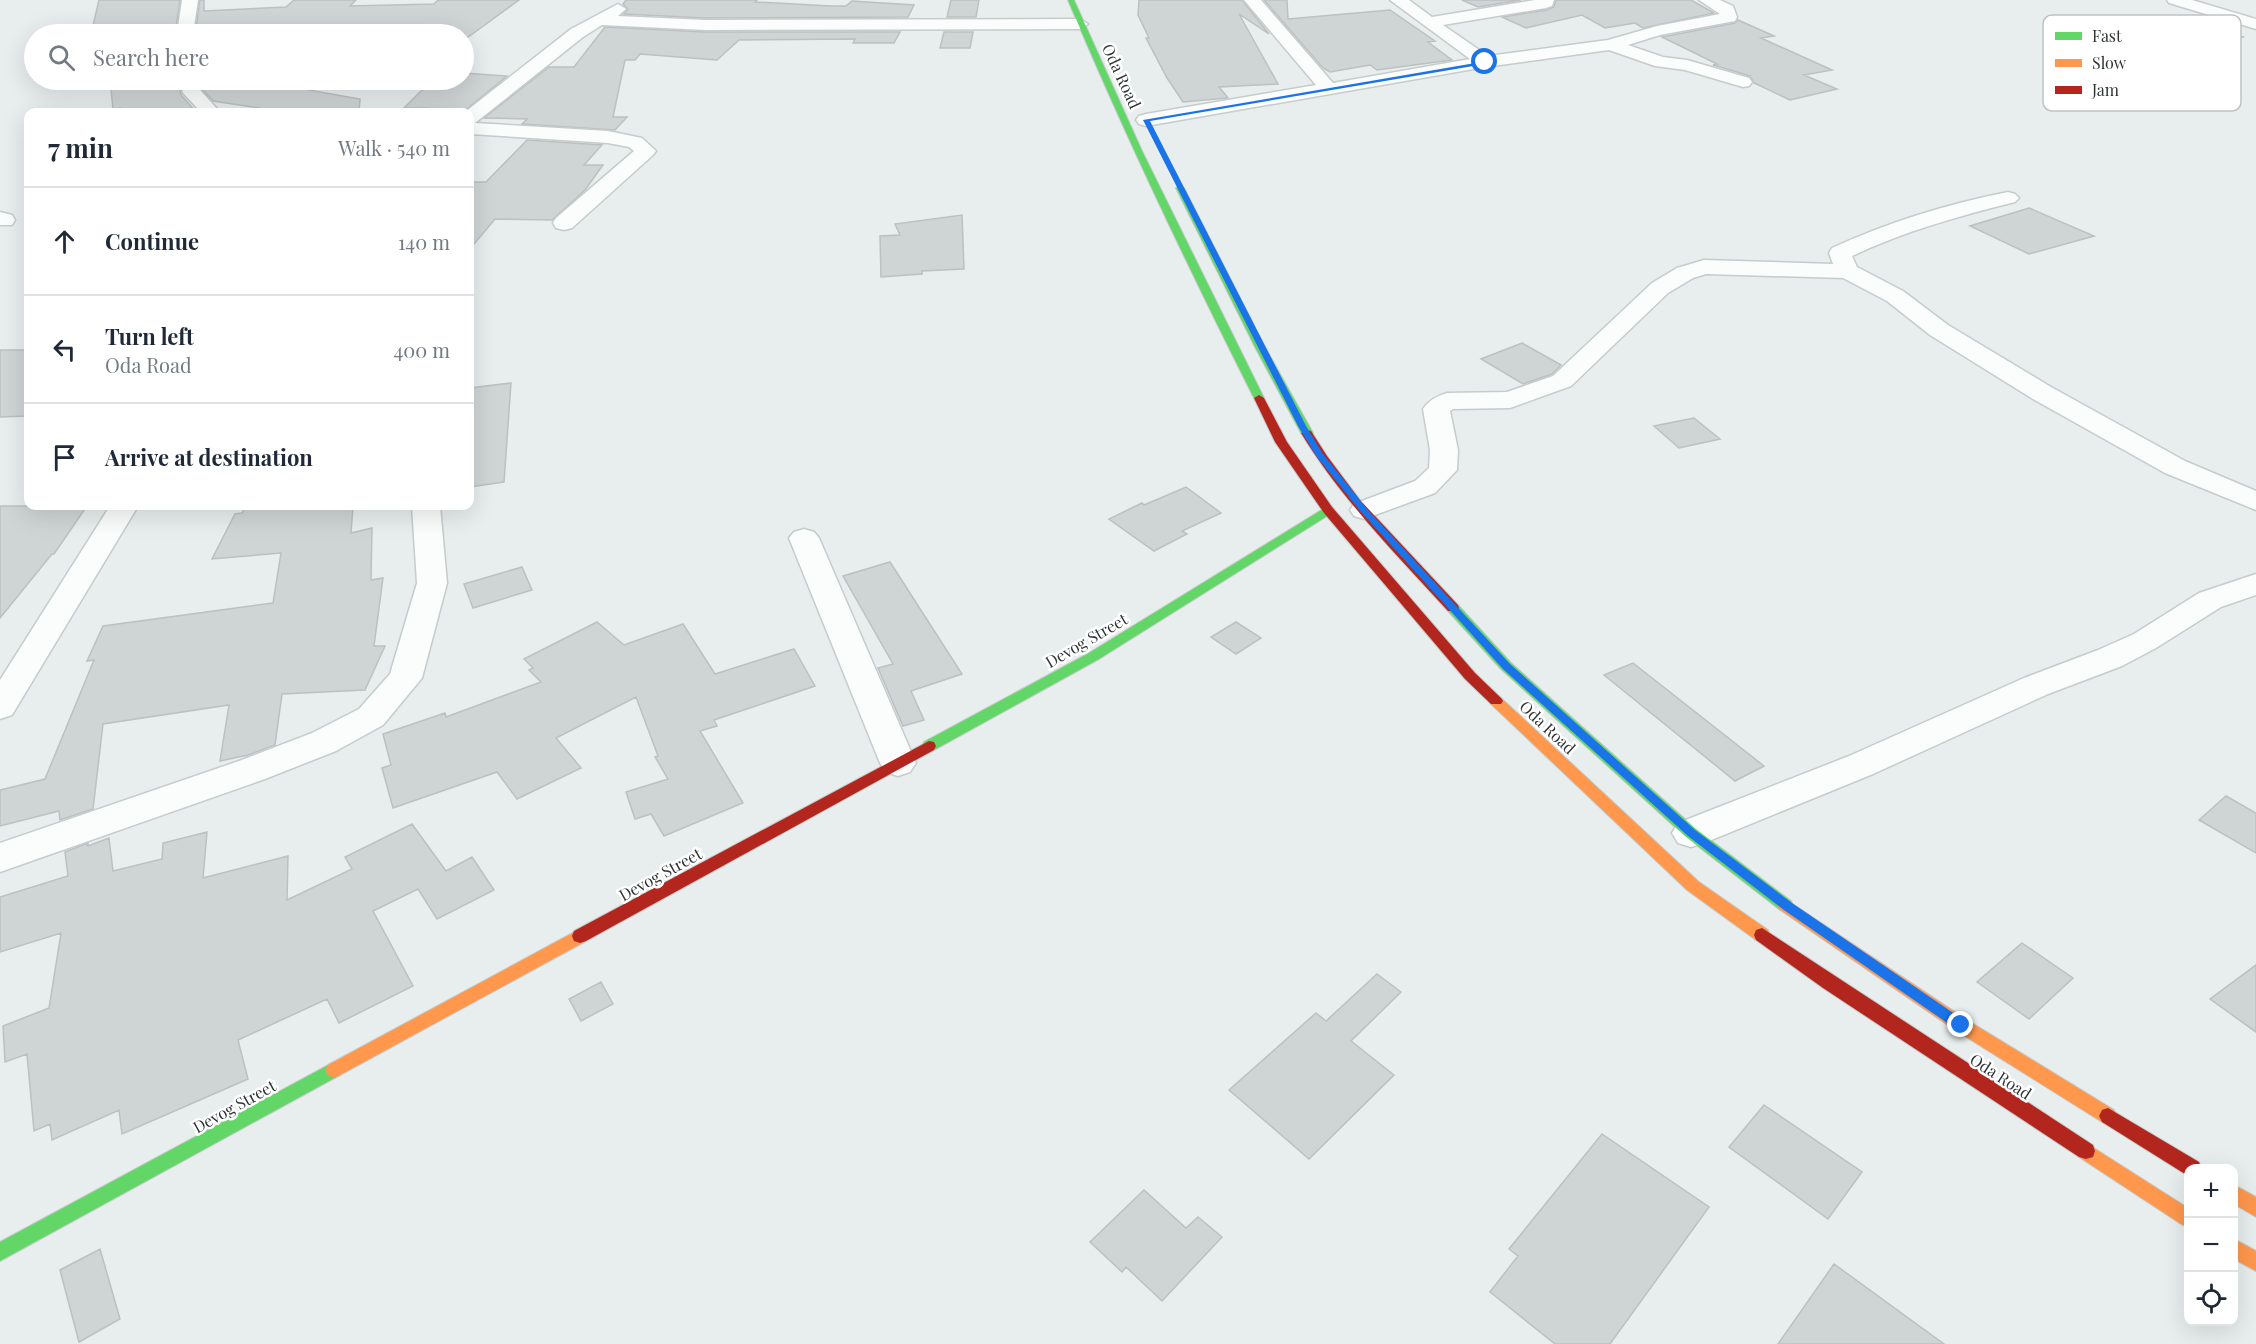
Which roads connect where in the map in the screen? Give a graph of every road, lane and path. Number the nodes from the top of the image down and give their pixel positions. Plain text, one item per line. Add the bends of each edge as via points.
1 (190, 0) edge
2 (632, 0) edge
3 (1071, 0) edge
4 (1252, 0) edge
5 (1398, 0) edge
6 (1546, 0) edge
7 (1707, 0) edge
8 (2175, 0) edge
9 (2226, 15) edge
10 (2241, 20) edge
11 (598, 21) junction
12 (1430, 22) junction
13 (186, 24) edge
14 (1080, 24) junction
15 (2256, 24) edge
16 (1610, 45) junction
17 (1485, 62) junction
18 (1743, 82) dead end
19 (1328, 88) junction
20 (191, 90) edge
21 (208, 108) edge
22 (1146, 120) dead end
23 (474, 128) edge
24 (474, 129) edge
25 (1173, 173) dead end
26 (2008, 198) dead end
27 (564, 223) dead end
28 (1847, 271) junction
29 (2256, 501) edge
30 (122, 510) edge
31 (426, 510) edge
32 (1328, 510) junction
33 (1364, 510) junction
34 (804, 538) dead end
35 (2256, 584) edge
36 (0, 707) edge
37 (898, 763) junction
38 (1691, 833) junction
39 (0, 858) edge
40 (2186, 1164) edge
41 (2238, 1197) edge
42 (2256, 1208) edge
43 (2184, 1215) edge
44 (2238, 1251) edge
45 (0, 1252) edge
46 (2256, 1262) edge

1 - 13 street
2 - 11 street
3 - 14 street, Oda Road
4 - 19 street
5 - 12 street
6 - 12 street
7 - 16 street via 1727,9 1729,17
8 - 9 street
10 - 15 street
11 - 14 street via 717,25
11 - 23 street via 577,33
12 - 17 street
14 - 32 street, Oda Road via 1245,373 1281,442
16 - 17 street
16 - 18 street
17 - 19 street
19 - 22 street
20 - 21 street
24 - 27 street via 608,137 635,142 646,151
25 - 33 street, Oda Road via 1302,426 1319,455
26 - 28 street via 1958,207 1864,242 1840,254
28 - 29 street via 1895,296 1939,330 2052,398 2175,467
28 - 33 street via 1704,267 1685,273 1660,288 1562,381 1510,400 1447,401 1436,409 1444,450 1443,470 1425,487
30 - 36 street
31 - 39 street via 432,583 405,678 371,717 324,742 252,770
32 - 37 street, Devog Street via 1094,656
32 - 43 street, Oda Road via 1470,676 1693,886 1828,983
33 - 38 street, Oda Road via 1506,666
34 - 37 street
35 - 38 street via 2210,600 2110,658
37 - 45 street, Devog Street
38 - 40 street, Oda Road via 1788,907 1961,1025
41 - 42 street
44 - 46 street

